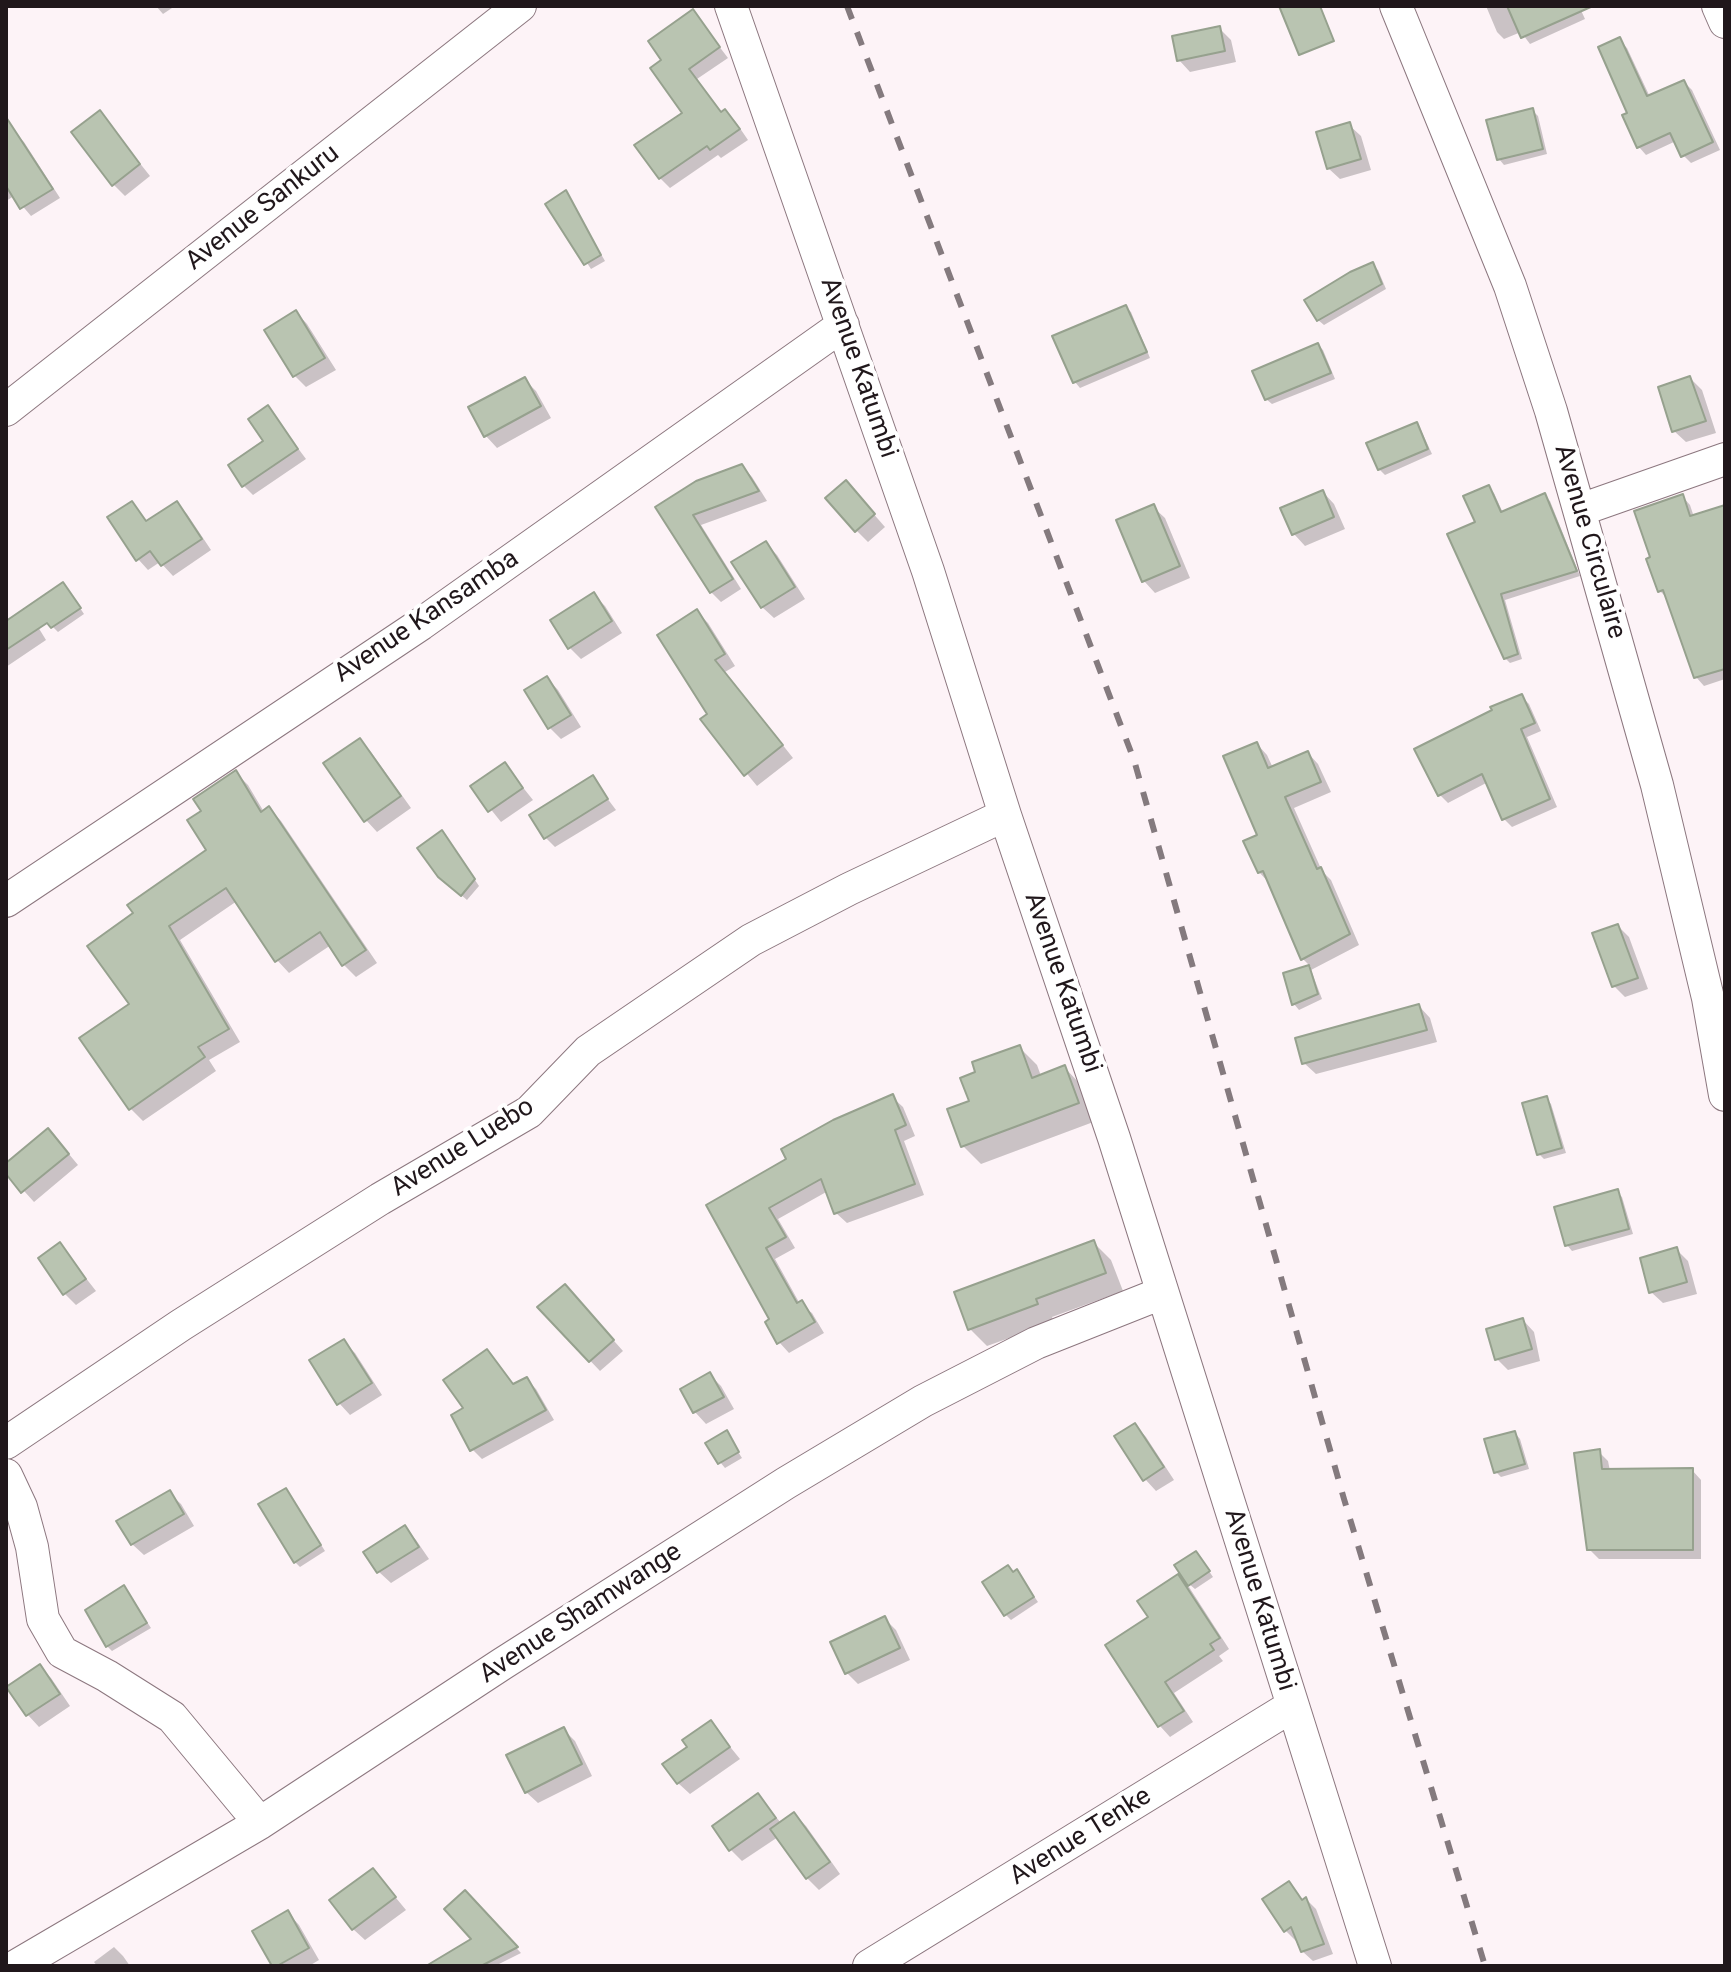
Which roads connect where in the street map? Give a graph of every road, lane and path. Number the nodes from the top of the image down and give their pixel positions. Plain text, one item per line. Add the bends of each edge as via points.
1 (520, 6) edge
2 (731, 6) edge
3 (1396, 6) edge
4 (1718, 6) edge
5 (1725, 22) edge
6 (843, 325) junction
7 (6, 410) edge
8 (1725, 459) edge
9 (1580, 510) junction
10 (1005, 815) junction
11 (6, 901) edge
12 (1725, 1095) edge
13 (1162, 1293) junction
14 (6, 1443) edge
15 (6, 1475) edge
16 (1292, 1706) junction
17 (260, 1823) junction
18 (16, 1966) edge
19 (869, 1966) edge
20 (1375, 1966) edge

1 - 7 street, Avenue Sankuru
2 - 6 street, Avenue Katumbi
3 - 9 street, Avenue Circulaire via 1510,286
4 - 5 street
6 - 10 street, Avenue Katumbi
6 - 11 street, Avenue Kansamba via 421,624
8 - 9 street
9 - 12 street, Avenue Circulaire via 1657,785 1708,998
10 - 13 street, Avenue Katumbi
10 - 14 street, Avenue Luebo via 751,940 588,1051 529,1112 380,1199
13 - 16 street, Avenue Katumbi
13 - 17 street, Avenue Shamwange via 1036,1343 923,1401 709,1532
15 - 17 street via 28,1533 43,1619 62,1652 172,1717
16 - 19 street, Avenue Tenke
16 - 20 street, Avenue Katumbi
17 - 18 street, Avenue Shamwange

